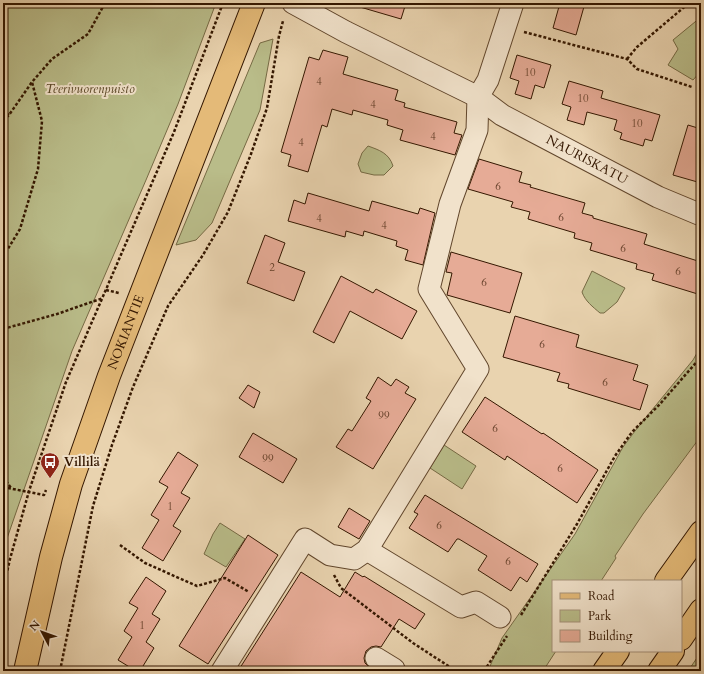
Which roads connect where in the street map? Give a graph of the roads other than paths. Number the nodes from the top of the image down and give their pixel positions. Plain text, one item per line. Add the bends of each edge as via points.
1 (254, 3) edge
2 (513, 3) edge
3 (289, 10) edge
4 (478, 97) junction
5 (701, 215) edge
6 (701, 532) edge
7 (367, 550) junction
8 (667, 580) edge
9 (701, 610) edge
10 (509, 624) road end
11 (682, 638) edge
12 (617, 652) edge
13 (672, 652) edge
14 (376, 658) dead end
15 (25, 671) edge
16 (222, 671) edge
17 (392, 671) edge
18 (604, 671) edge
19 (659, 671) edge

1 - 15 main road, NOKIANTIE via 109,376 71,484
2 - 4 street via 488,80
3 - 4 street, NAURISKATU via 346,32
4 - 5 street, NAURISKATU via 502,115 658,197
4 - 7 street via 478,130 450,204 429,289 478,369
6 - 8 main road
7 - 10 street via 461,607 476,602
7 - 16 street via 354,559 330,555 305,539
9 - 11 main road
12 - 18 main road
13 - 19 main road
14 - 17 street via 394,669

